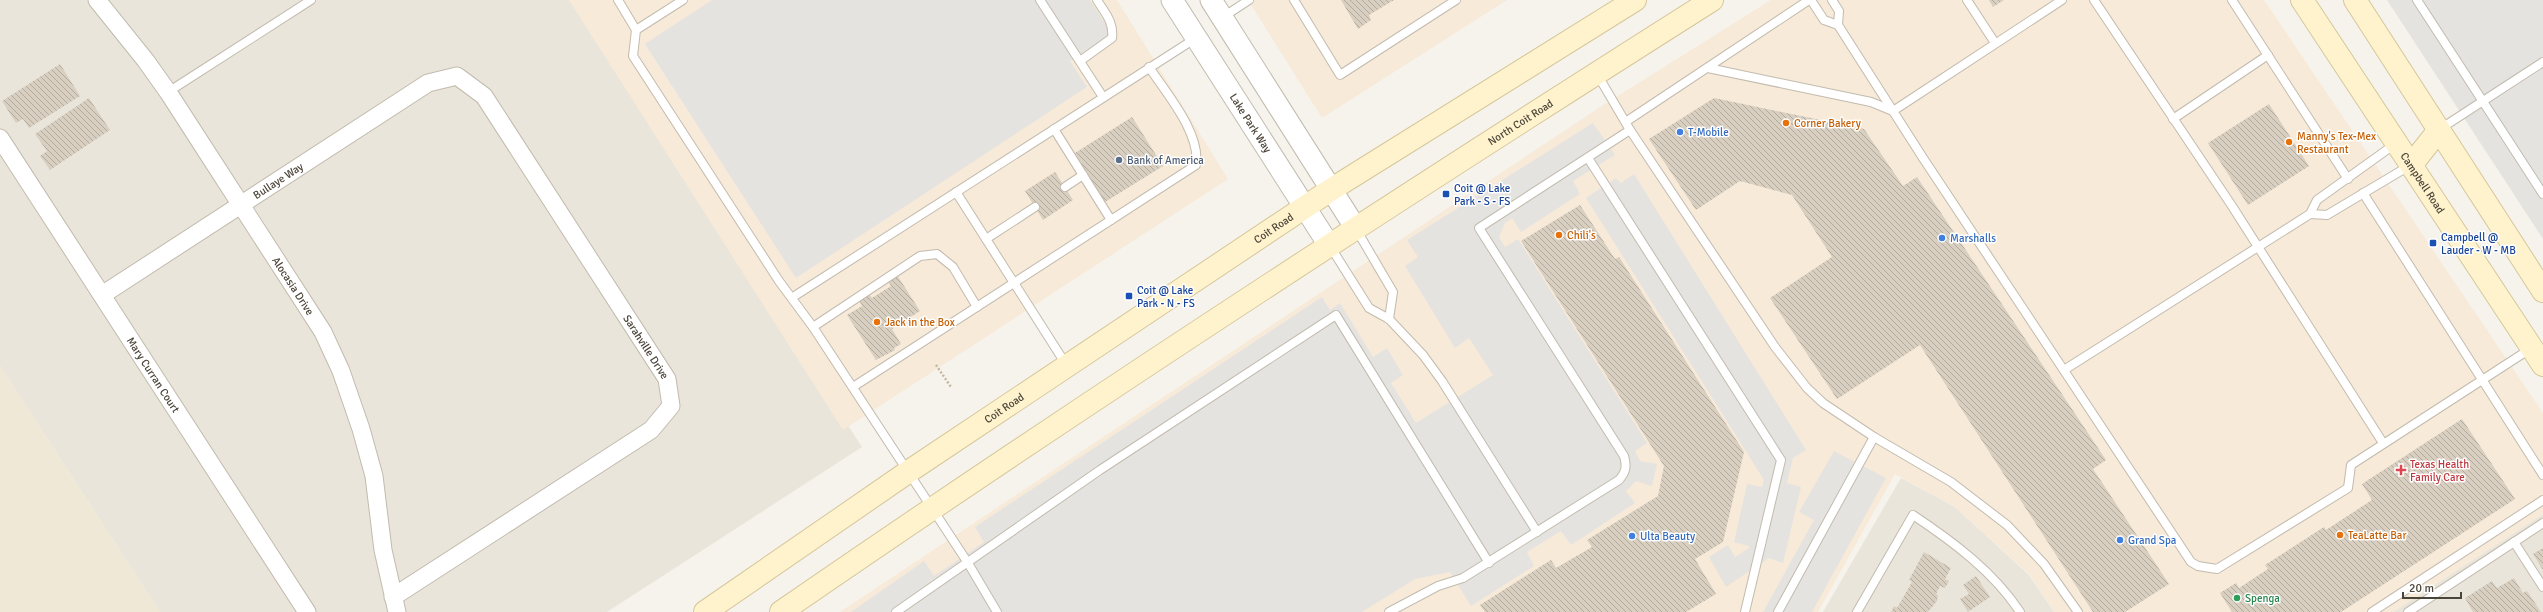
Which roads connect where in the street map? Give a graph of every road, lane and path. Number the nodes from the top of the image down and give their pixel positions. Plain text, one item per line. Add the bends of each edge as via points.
1 (97, 0) edge
2 (311, 0) edge
3 (618, 0) edge
4 (683, 0) edge
5 (1040, 0) edge
6 (1097, 0) edge
7 (1172, 0) edge
8 (1211, 0) edge
9 (1249, 0) edge
10 (1294, 0) edge
11 (1456, 0) edge
12 (1635, 0) edge
13 (1712, 0) edge
14 (1810, 0) edge
15 (1832, 0) edge
16 (1967, 0) edge
17 (2062, 0) edge
18 (2094, 0) edge
19 (2232, 0) edge
20 (2302, 0) edge
21 (2355, 0) edge
22 (2417, 0) edge
23 (1222, 18) junction
24 (1838, 24) junction
25 (636, 30) junction
26 (1197, 37) junction
27 (1995, 43) junction
28 (2268, 55) junction
29 (1080, 61) junction
30 (2543, 62) edge
31 (1149, 68) junction
32 (1708, 68) junction
33 (1596, 73) junction
34 (457, 76) joint
35 (168, 92) junction
36 (1103, 98) junction
37 (2482, 102) junction
38 (1893, 111) junction
39 (2173, 119) junction
40 (1627, 122) junction
41 (1054, 129) junction
42 (1630, 130) junction
43 (2439, 130) junction
44 (0, 138) edge
45 (2397, 142) junction
46 (1588, 158) junction
47 (2412, 164) junction
48 (1082, 176) junction
49 (2348, 179) junction
50 (1065, 187) dead end
51 (1332, 189) junction
52 (956, 192) junction
53 (2363, 193) junction
54 (2543, 194) edge
55 (240, 204) junction
56 (1035, 207) dead end
57 (1305, 208) junction
58 (2310, 214) junction
59 (1111, 220) junction
60 (1355, 227) junction
61 (986, 239) junction
62 (1329, 245) junction
63 (2257, 246) junction
64 (1013, 283) junction
65 (2543, 291) edge
66 (102, 295) junction
67 (793, 297) junction
68 (978, 307) junction
69 (1389, 319) junction
70 (814, 327) junction
71 (2537, 357) edge
72 (936, 365) dead end
73 (1068, 366) junction
74 (2064, 370) junction
75 (2482, 380) junction
76 (852, 387) junction
77 (951, 387) dead end
78 (1874, 436) junction
79 (2383, 443) junction
80 (908, 472) junction
81 (2543, 475) edge
82 (2543, 500) edge
83 (932, 508) junction
84 (2543, 523) edge
85 (1537, 532) junction
86 (2514, 542) junction
87 (968, 563) junction
88 (1489, 563) junction
89 (2543, 587) edge
90 (395, 604) edge
91 (307, 612) edge
92 (706, 612) edge
93 (781, 612) edge
94 (896, 612) edge
95 (997, 612) edge
96 (1389, 612) edge
97 (1745, 612) edge
98 (1778, 612) edge
99 (1857, 612) edge
100 (2020, 612) edge
101 (2078, 612) edge
102 (2372, 612) edge
103 (2408, 612) edge

1 - 35 street, Alocasia Drive via 146,60
2 - 35 lane
3 - 25 lane
4 - 25 lane
5 - 29 lane
6 - 29 lane via 1111,21 1112,38
7 - 26 street, Lake Park Way
8 - 23 street
9 - 23 lane
10 - 11 lane via 1340,75
12 - 51 main road
13 - 33 main road, North Coit Road
14 - 24 lane via 1824,20
14 - 32 lane
15 - 24 lane via 1839,11
16 - 27 lane
17 - 27 lane
18 - 39 lane
19 - 28 lane
20 - 45 main road, Campbell Road
21 - 43 main road
22 - 37 lane
23 - 51 street
24 - 38 lane
25 - 67 lane via 633,56 779,281
26 - 31 lane
26 - 57 street, Lake Park Way
27 - 38 lane
28 - 39 lane
28 - 49 lane
29 - 36 lane
30 - 37 lane
31 - 36 lane
31 - 59 lane via 1190,130 1198,154 1196,165
32 - 38 lane via 1871,102
32 - 40 lane
33 - 40 lane
33 - 60 main road, North Coit Road
34 - 55 street, Bullaye Way via 428,83
34 - 90 street, Sarahville Drive via 484,96 518,148 667,379 671,406 651,430
35 - 55 street, Alocasia Drive
36 - 41 lane
37 - 43 lane
37 - 54 lane
38 - 74 lane
39 - 63 lane
40 - 42 lane
41 - 48 lane
41 - 52 lane
42 - 46 lane
42 - 78 lane via 1791,369 1823,403
43 - 45 main road
43 - 47 main road
43 - 65 main road
44 - 66 street, Mary Curran Court
45 - 47 main road, Campbell Road
45 - 49 lane
46 - 85 lane via 1479,228 1624,456 1626,464 1619,480
46 - 97 lane via 1781,460
47 - 53 lane
47 - 71 main road, Campbell Road
48 - 50 lane
48 - 59 lane
49 - 58 lane via 2317,200
51 - 57 main road
51 - 60 street
52 - 61 lane
52 - 67 lane
53 - 58 lane via 2327,215
53 - 75 lane
55 - 66 street, Bullaye Way
55 - 90 street, Alocasia Drive via 323,332 341,371 374,476 383,550
56 - 61 lane
57 - 62 street, Lake Park Way
57 - 73 main road, Coit Road
58 - 63 lane
59 - 64 lane
60 - 62 main road, North Coit Road
60 - 69 lane via 1392,292
61 - 64 lane
62 - 69 lane via 1369,308
62 - 83 main road
63 - 74 lane
63 - 79 lane
64 - 68 lane
64 - 73 lane
66 - 91 street, Mary Curran Court
67 - 70 lane
68 - 70 lane via 953,267 937,254 920,256
68 - 76 lane
69 - 85 lane via 1423,355 1442,381
70 - 76 lane
71 - 75 lane
72 - 77 path
73 - 80 main road, Coit Road
74 - 79 lane via 2191,562 2198,566 2217,569 2348,488 2351,465
75 - 79 lane
75 - 81 lane
76 - 80 lane
78 - 98 lane
78 - 101 lane via 1951,482 2007,525 2044,564
80 - 83 lane
80 - 92 main road, Coit Road
82 - 102 lane
83 - 87 lane
83 - 93 main road
84 - 86 lane
85 - 88 lane
86 - 89 lane
86 - 103 lane
87 - 88 lane via 1100,470 1336,315
87 - 94 lane
87 - 95 lane
88 - 96 lane via 1463,578 1438,586
99 - 100 lane via 1914,515 1965,553 2008,594

